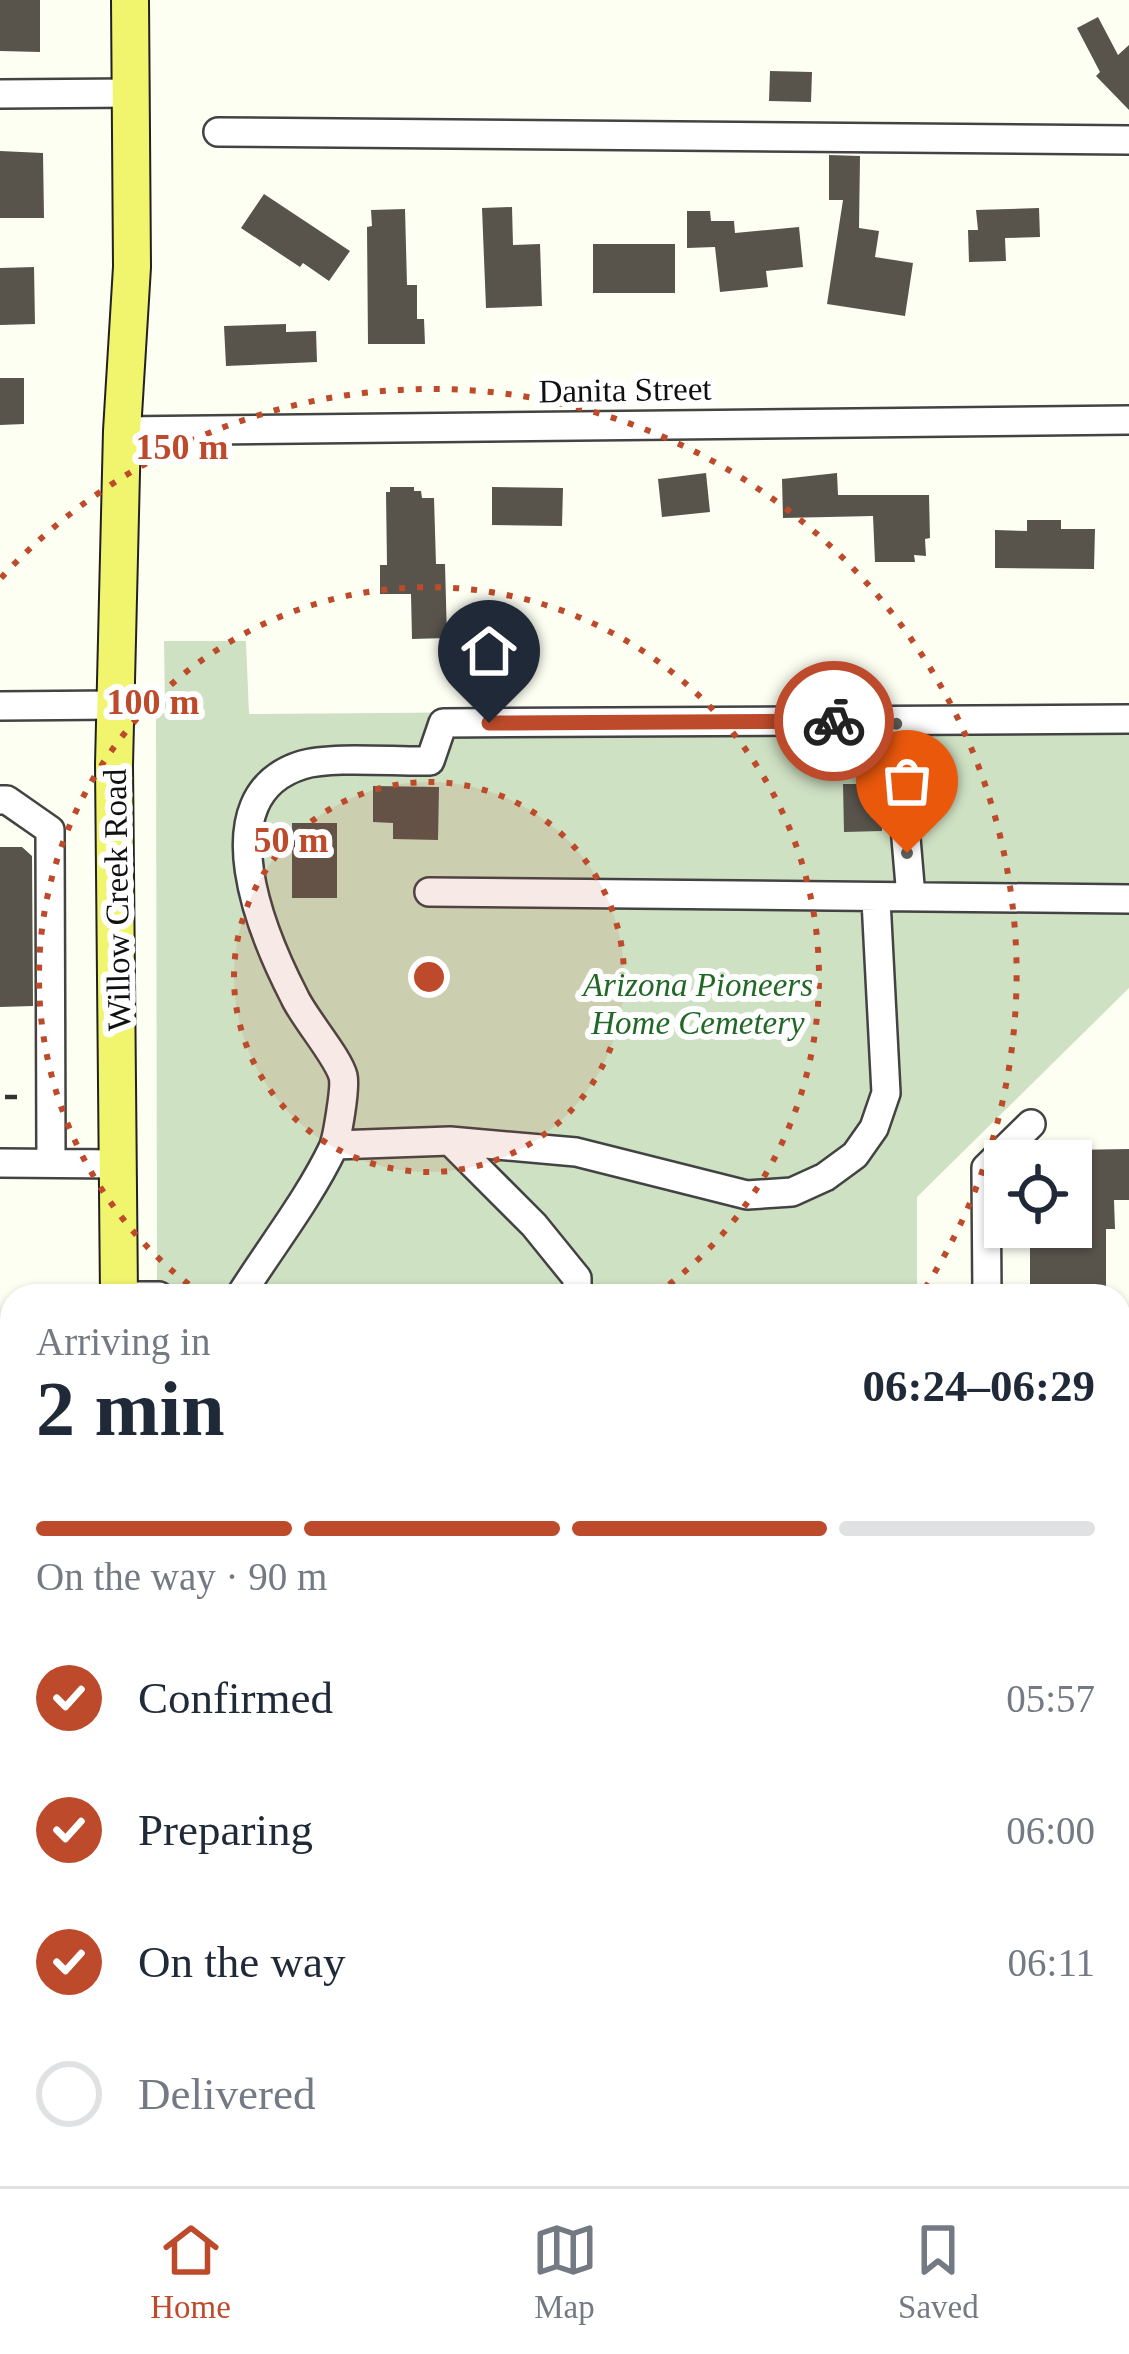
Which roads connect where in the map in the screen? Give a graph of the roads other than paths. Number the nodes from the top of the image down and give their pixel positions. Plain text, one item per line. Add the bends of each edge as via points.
1 (130, 0) edge
2 (133, 93) junction
3 (0, 94) edge
4 (218, 132) dead end
5 (1129, 140) edge
6 (1129, 420) edge
7 (122, 431) junction
8 (115, 705) junction
9 (0, 706) edge
10 (1129, 718) edge
11 (896, 721) junction
12 (0, 800) edge
13 (429, 892) dead end
14 (911, 897) junction
15 (1129, 899) edge
16 (876, 900) junction
17 (1031, 1124) dead end
18 (450, 1141) junction
19 (335, 1145) junction
20 (0, 1163) edge
21 (51, 1163) junction
22 (118, 1164) junction
23 (118, 1284) edge
24 (248, 1284) edge
25 (577, 1284) edge
26 (987, 1284) edge

1 - 2 main road, Willow Creek Road
2 - 3 street
2 - 7 main road, Willow Creek Road
4 - 5 street
6 - 7 street, Danita Street
7 - 8 main road, Willow Creek Road
8 - 9 street
8 - 22 main road, Willow Creek Road
10 - 11 street
11 - 14 street
11 - 19 street via 443,723 430,761 306,764 281,774 250,824 245,866 296,1002 344,1077
12 - 21 street via 50,830
13 - 16 street
14 - 15 street
14 - 16 street
16 - 18 street via 886,1094 874,1128 825,1177 792,1192 747,1195 576,1152
17 - 26 street via 986,1168
18 - 19 street
18 - 25 street via 534,1225
19 - 24 street
20 - 21 street
21 - 22 street
22 - 23 main road, Willow Creek Road

